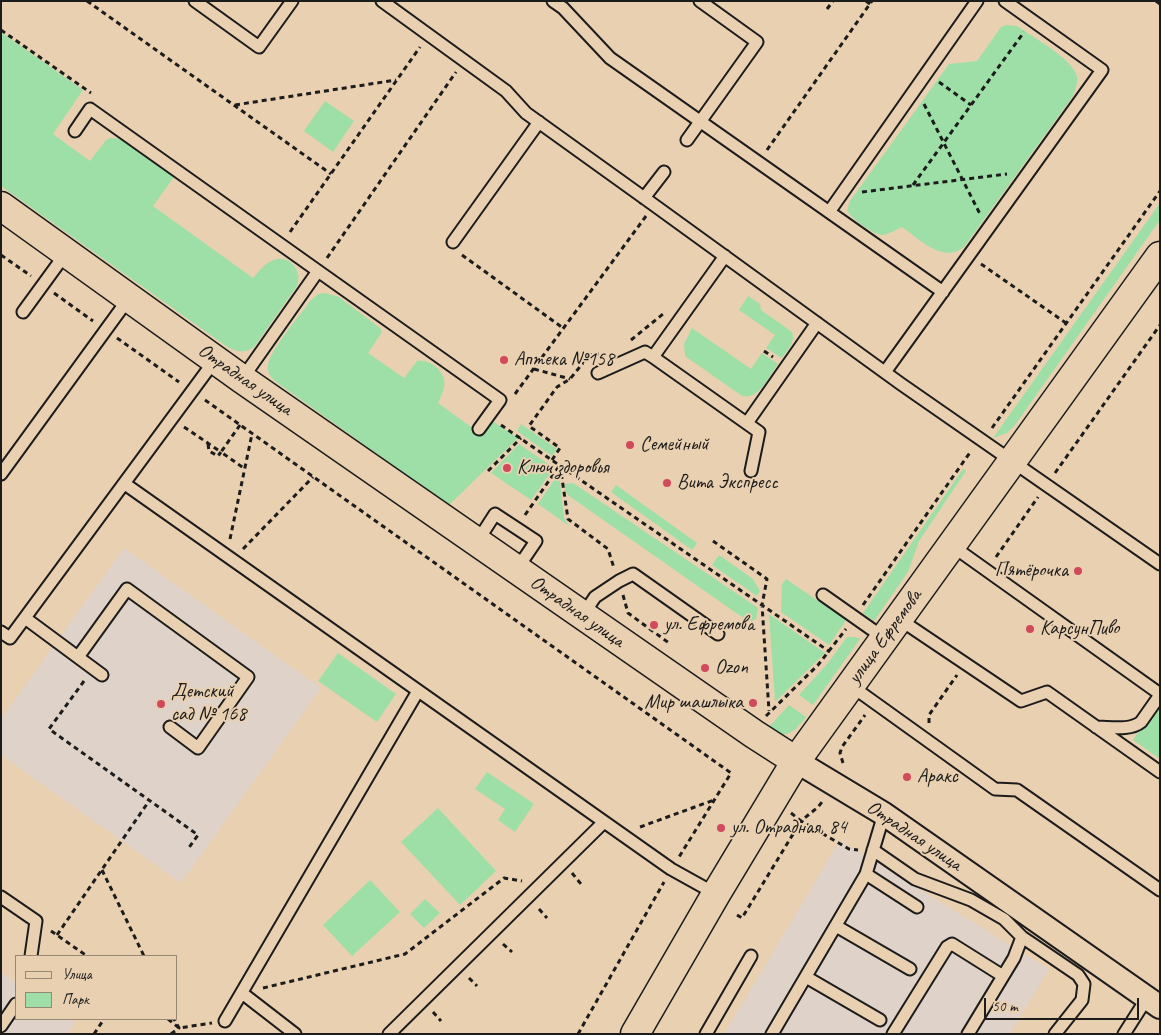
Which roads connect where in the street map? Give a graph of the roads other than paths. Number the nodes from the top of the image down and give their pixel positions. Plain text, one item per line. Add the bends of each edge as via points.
1 (195, 1) edge
2 (292, 1) edge
3 (382, 1) edge
4 (553, 1) edge
5 (700, 1) edge
6 (976, 1) edge
7 (1005, 1) edge
8 (700, 121) junction
9 (539, 122) junction
10 (75, 131) dead end
11 (687, 140) dead end
12 (664, 172) dead end
13 (649, 202) junction
14 (3, 212) edge
15 (828, 212) junction
16 (456, 247) road end
17 (66, 252) junction
18 (725, 256) junction
19 (1157, 264) edge
20 (318, 271) junction
21 (943, 292) junction
22 (129, 298) junction
23 (23, 312) dead end
24 (817, 323) junction
25 (653, 357) junction
26 (215, 360) junction
27 (885, 372) junction
28 (598, 373) road end
29 (242, 379) junction
30 (747, 423) junction
31 (479, 429) dead end
32 (1011, 461) junction
33 (751, 471) dead end
34 (1, 474) edge
35 (125, 484) junction
36 (477, 542) junction
37 (951, 545) junction
38 (1160, 564) edge
39 (517, 570) junction
40 (823, 595) dead end
41 (583, 615) junction
42 (25, 618) junction
43 (891, 628) junction
44 (1, 632) edge
45 (718, 634) dead end
46 (78, 657) junction
47 (98, 672) road end
48 (850, 685) junction
49 (418, 691) junction
50 (1160, 694) edge
51 (170, 727) dead end
52 (1096, 727) junction
53 (796, 761) junction
54 (1160, 772) edge
55 (884, 814) junction
56 (604, 822) junction
57 (873, 850) junction
58 (866, 874) junction
59 (1160, 890) edge
60 (716, 894) junction
61 (1, 898) edge
62 (917, 907) dead end
63 (836, 926) junction
64 (1022, 937) junction
65 (31, 955) edge
66 (751, 956) dead end
67 (910, 969) dead end
68 (1003, 976) junction
69 (806, 977) junction
70 (242, 993) junction
71 (1153, 1002) edge
72 (15, 1005) edge
73 (880, 1020) dead end
74 (225, 1021) road end
75 (1, 1026) edge
76 (640, 1030) edge
77 (775, 1033) edge
78 (295, 1034) edge
79 (389, 1034) edge
80 (706, 1034) edge
81 (893, 1034) edge
82 (968, 1034) edge
83 (1056, 1034) edge
84 (1124, 1034) edge

1 - 2 lane via 258,47
3 - 9 lane via 506,91
4 - 8 lane via 610,58
5 - 8 lane via 757,42
6 - 15 lane
7 - 21 lane via 1102,70
8 - 11 lane
8 - 15 lane
9 - 13 lane
9 - 16 lane
10 - 20 lane via 90,109
12 - 13 lane
13 - 18 lane
14 - 17 street, Отрадная улица
15 - 21 lane
17 - 22 street, Отрадная улица
17 - 23 lane
18 - 24 lane
18 - 25 lane
19 - 32 street, улица Ефремова
20 - 29 lane
20 - 31 lane via 500,400
21 - 27 lane
22 - 26 street, Отрадная улица
22 - 34 lane
24 - 27 lane
24 - 30 lane
25 - 28 lane via 645,352
25 - 30 lane
26 - 29 street, Отрадная улица
26 - 35 lane
27 - 32 lane
29 - 36 street, Отрадная улица
30 - 33 lane via 759,432
32 - 37 street, улица Ефремова
32 - 38 lane
35 - 42 lane
35 - 49 lane
36 - 39 street, Отрадная улица
36 - 39 lane via 495,514 536,541
37 - 43 street, улица Ефремова
37 - 50 lane
39 - 41 street, Отрадная улица
40 - 43 lane via 854,617
41 - 45 lane via 595,597 634,574
41 - 53 street, Отрадная улица
42 - 44 lane via 10,638
42 - 46 lane
43 - 48 street, улица Ефремова
43 - 52 lane via 1021,701 1047,692
46 - 47 lane
46 - 51 lane via 126,589 248,678 198,748
48 - 53 street, улица Ефремова
48 - 59 lane via 995,789 1017,790
49 - 56 lane
49 - 70 lane
50 - 52 lane via 1138,725
52 - 54 lane
53 - 55 street, Отрадная улица
53 - 60 street, улица Ефремова
55 - 57 lane
55 - 71 street, Отрадная улица
56 - 60 lane via 672,869
56 - 79 lane
57 - 58 lane
57 - 64 lane via 915,879 971,900 1004,919
58 - 62 lane
58 - 63 lane
60 - 76 street, улица Ефремова
61 - 65 lane via 36,921
63 - 67 lane
63 - 69 lane
64 - 68 lane
64 - 83 lane via 1078,975 1084,984 1082,1000
66 - 80 lane
68 - 81 lane via 952,944 947,947
68 - 82 lane
69 - 73 lane
69 - 77 lane
70 - 74 lane
70 - 78 lane
71 - 84 lane
72 - 75 lane

